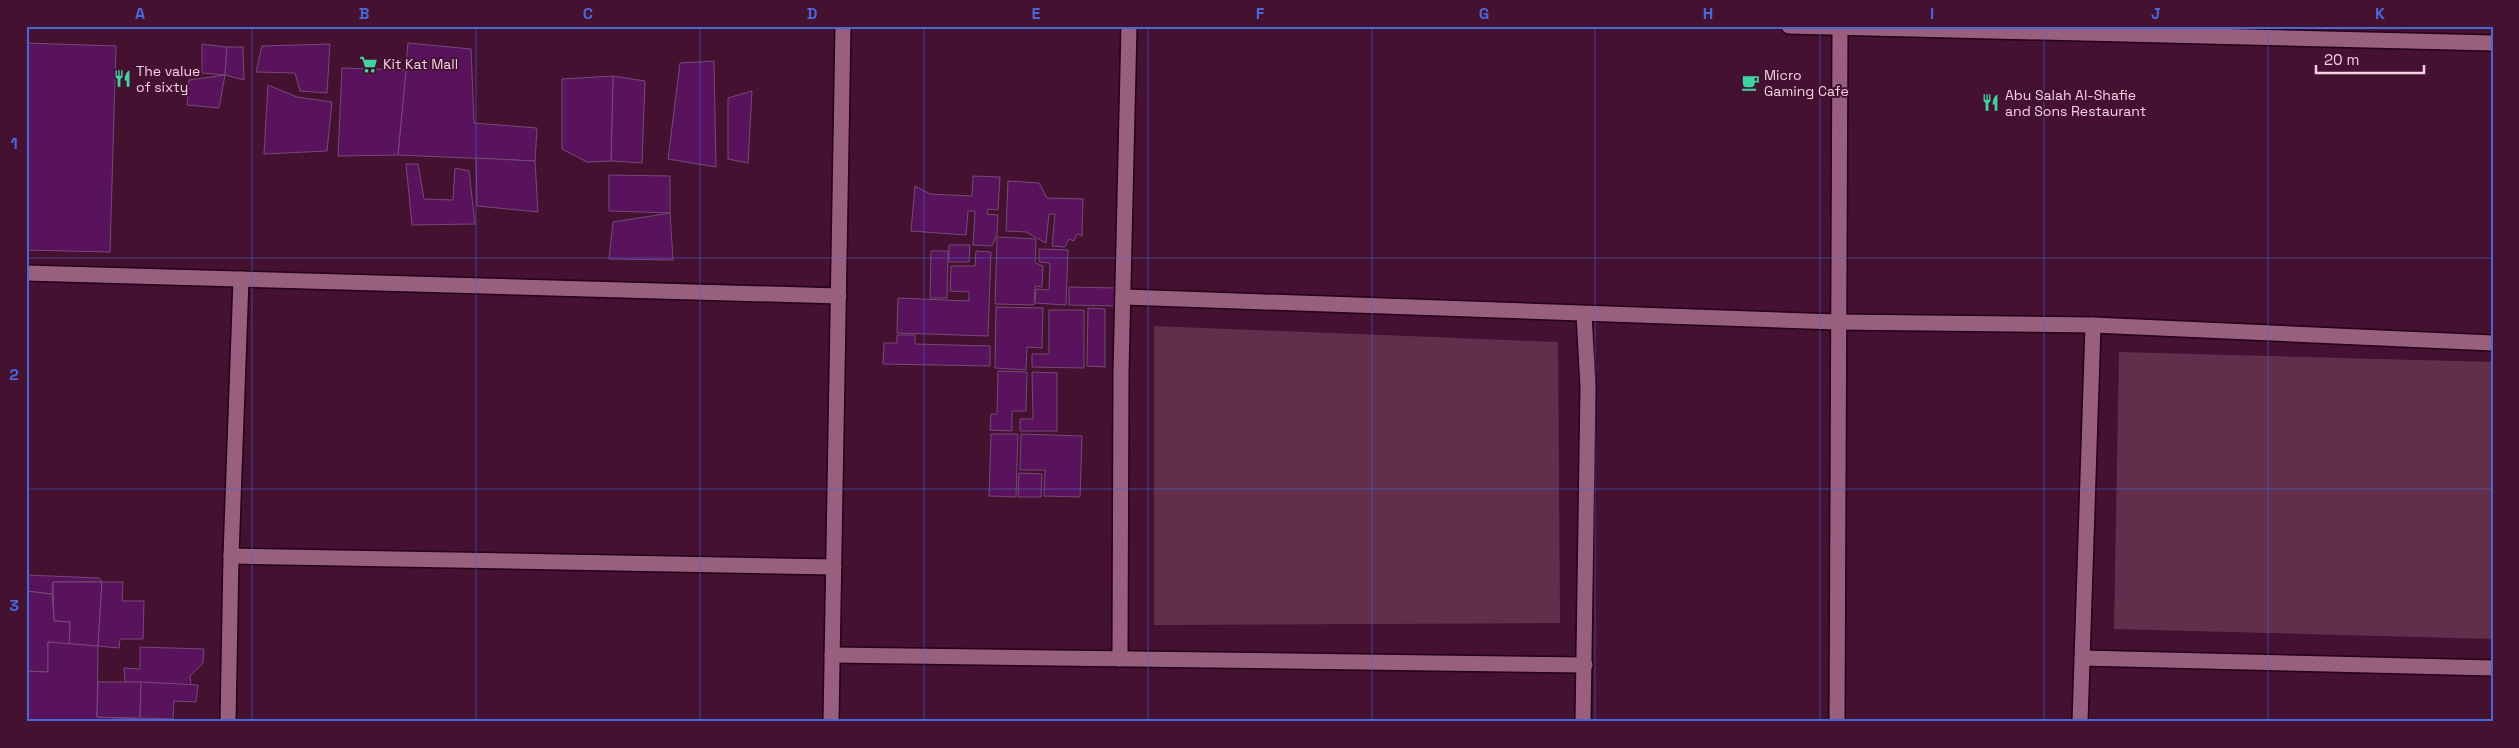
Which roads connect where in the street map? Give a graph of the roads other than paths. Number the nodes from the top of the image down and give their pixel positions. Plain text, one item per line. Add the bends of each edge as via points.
1 (843, 26) edge
2 (1129, 26) edge
3 (1789, 26) edge
4 (1840, 28) edge
5 (2493, 43) edge
6 (26, 273) edge
7 (241, 279) junction
8 (839, 296) junction
9 (1124, 297) junction
10 (1584, 314) junction
11 (1837, 322) junction
12 (2093, 325) junction
13 (2493, 343) edge
14 (231, 556) junction
15 (834, 568) junction
16 (832, 655) junction
17 (2082, 658) junction
18 (1120, 659) junction
19 (1585, 665) junction
20 (2493, 668) edge
21 (228, 722) edge
22 (831, 722) edge
23 (1583, 722) edge
24 (1837, 722) edge
25 (2080, 722) edge

1 - 8 street
2 - 9 street
3 - 4 street
4 - 5 street
4 - 11 street
6 - 7 street
7 - 8 street
7 - 14 street
8 - 15 street
9 - 10 street
9 - 18 street
10 - 11 street
10 - 19 street via 1588,387
11 - 12 street
11 - 24 street
12 - 13 street
12 - 17 street
14 - 15 street
14 - 21 street
15 - 16 street
16 - 18 street
16 - 22 street
17 - 20 street
17 - 25 street
18 - 19 street
19 - 23 street

